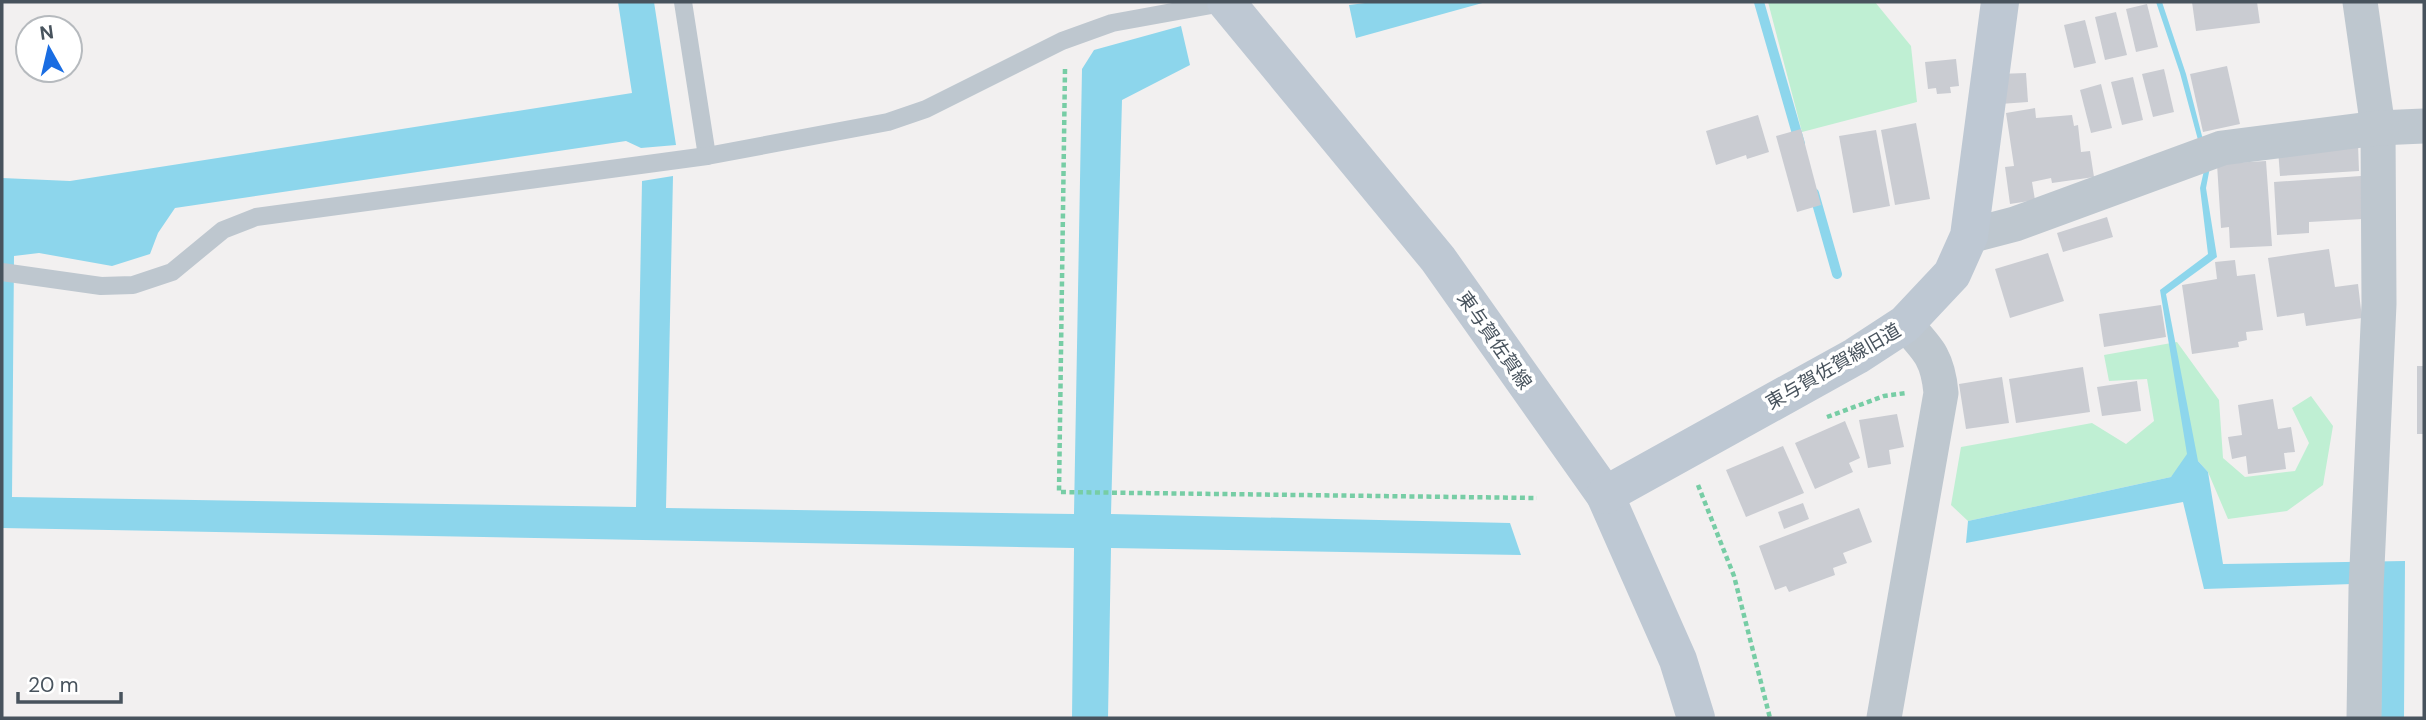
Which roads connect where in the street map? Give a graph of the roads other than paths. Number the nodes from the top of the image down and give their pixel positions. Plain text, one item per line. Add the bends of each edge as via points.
1 (683, 2) edge
2 (1228, 2) edge
3 (2000, 2) edge
4 (2360, 2) edge
5 (2424, 126) edge
6 (2378, 128) junction
7 (707, 156) junction
8 (1969, 236) junction
9 (2, 272) edge
10 (1905, 324) junction
11 (1605, 495) junction
12 (1696, 718) edge
13 (1884, 718) edge
14 (2364, 718) edge

1 - 7 lane
2 - 7 lane via 1112,23 1062,41 888,122
2 - 11 main road, 東与賀佐賀線 via 1438,259
3 - 8 main road, 東与賀佐賀線旧道
4 - 6 street
5 - 6 street
6 - 8 street via 2207,153 2015,224
6 - 14 street via 2379,304
7 - 9 lane via 256,216 222,230 172,272 133,285 101,286
8 - 10 main road, 東与賀佐賀線旧道 via 1952,274
10 - 11 main road, 東与賀佐賀線旧道 via 1856,356
10 - 13 street via 1927,348 1939,371 1941,393
11 - 12 main road, 東与賀佐賀線 via 1678,660

